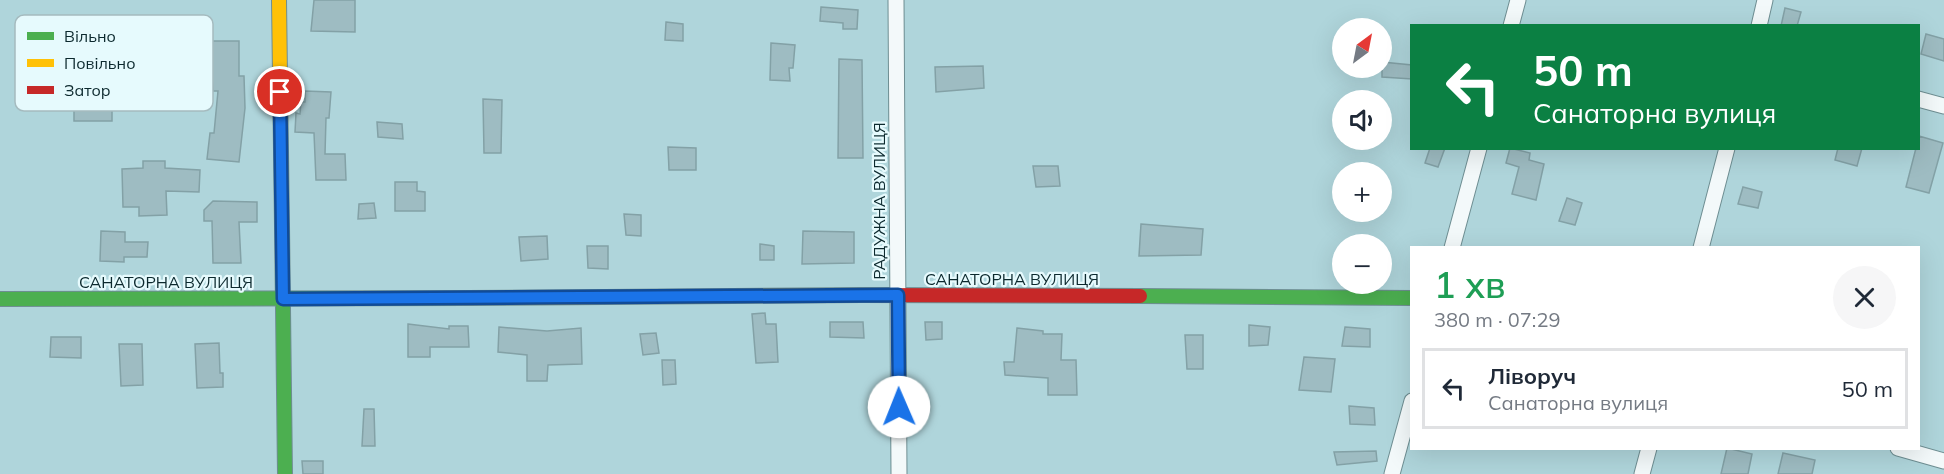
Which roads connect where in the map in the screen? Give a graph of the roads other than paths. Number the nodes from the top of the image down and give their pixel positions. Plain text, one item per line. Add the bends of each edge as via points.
1 (279, 0) edge
2 (896, 0) edge
3 (1518, 0) edge
4 (1765, 0) edge
5 (1512, 24) edge
6 (1759, 24) edge
7 (1920, 100) edge
8 (1944, 106) edge
9 (1478, 150) edge
10 (1726, 150) edge
11 (1453, 246) edge
12 (1702, 246) edge
13 (898, 295) junction
14 (1410, 298) edge
15 (0, 299) edge
16 (283, 299) junction
17 (1410, 408) edge
18 (1648, 450) edge
19 (1905, 450) edge
20 (1944, 461) edge
21 (285, 474) edge
22 (899, 474) edge
23 (1392, 474) edge
24 (1642, 474) edge

1 - 16 street
2 - 13 street, РАДУЖНА ВУЛИЦЯ
3 - 5 street
4 - 6 street
7 - 8 street
9 - 11 street
10 - 12 street
13 - 14 street, САНАТОРНА ВУЛИЦЯ
13 - 16 street, САНАТОРНА ВУЛИЦЯ
13 - 22 street, РАДУЖНА ВУЛИЦЯ
15 - 16 street, САНАТОРНА ВУЛИЦЯ
16 - 21 street
17 - 23 street
18 - 24 street
19 - 20 street

